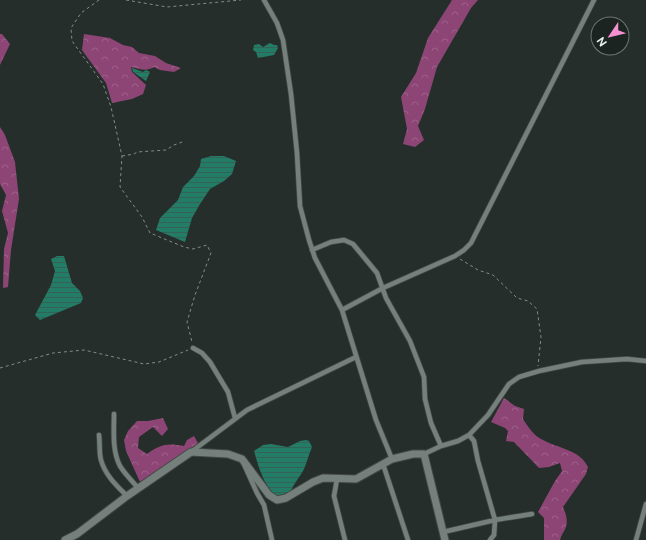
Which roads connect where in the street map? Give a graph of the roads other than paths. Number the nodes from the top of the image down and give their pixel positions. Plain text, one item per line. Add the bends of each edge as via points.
1 (264, 0) edge
2 (594, 0) edge
3 (312, 250) junction
4 (383, 288) junction
5 (342, 310) junction
6 (193, 348) road end
7 (356, 357) junction
8 (646, 361) edge
9 (114, 414) dead end
10 (235, 418) junction
11 (99, 435) dead end
12 (469, 435) junction
13 (441, 446) junction
14 (191, 452) junction
15 (424, 454) junction
16 (242, 459) junction
17 (392, 459) junction
18 (383, 464) junction
19 (337, 479) junction
20 (138, 488) junction
21 (127, 496) junction
22 (646, 504) edge
23 (532, 514) dead end
24 (495, 520) junction
25 (443, 532) junction
26 (65, 540) edge
27 (272, 540) edge
28 (345, 540) edge
29 (408, 540) edge
30 (445, 540) edge
31 (490, 540) edge
32 (636, 540) edge

1 - 3 street via 283,40 294,116 300,206
2 - 4 street via 471,243 455,256
3 - 4 street via 344,240 353,244 377,273
3 - 5 street
4 - 5 street
4 - 13 street via 410,341 424,377 425,399 431,423
5 - 7 street
6 - 10 street via 210,362 228,392
7 - 10 street via 260,403
7 - 17 street via 376,420
8 - 12 street via 627,359 582,362 519,377 509,384 488,415
9 - 20 street via 116,455 120,466
10 - 14 street
11 - 21 street via 101,460 106,472
12 - 13 street
12 - 24 street via 474,441
13 - 15 street
14 - 16 street via 228,454
14 - 20 street
15 - 17 street
15 - 25 street
16 - 19 street via 269,495 277,500 286,498 323,478
16 - 27 street via 244,468 264,505
17 - 18 street
18 - 19 street via 356,479
18 - 29 street
19 - 28 street via 334,496
20 - 21 street
21 - 26 street
22 - 32 street
23 - 24 street
24 - 25 street
24 - 31 street via 494,535
25 - 30 street

